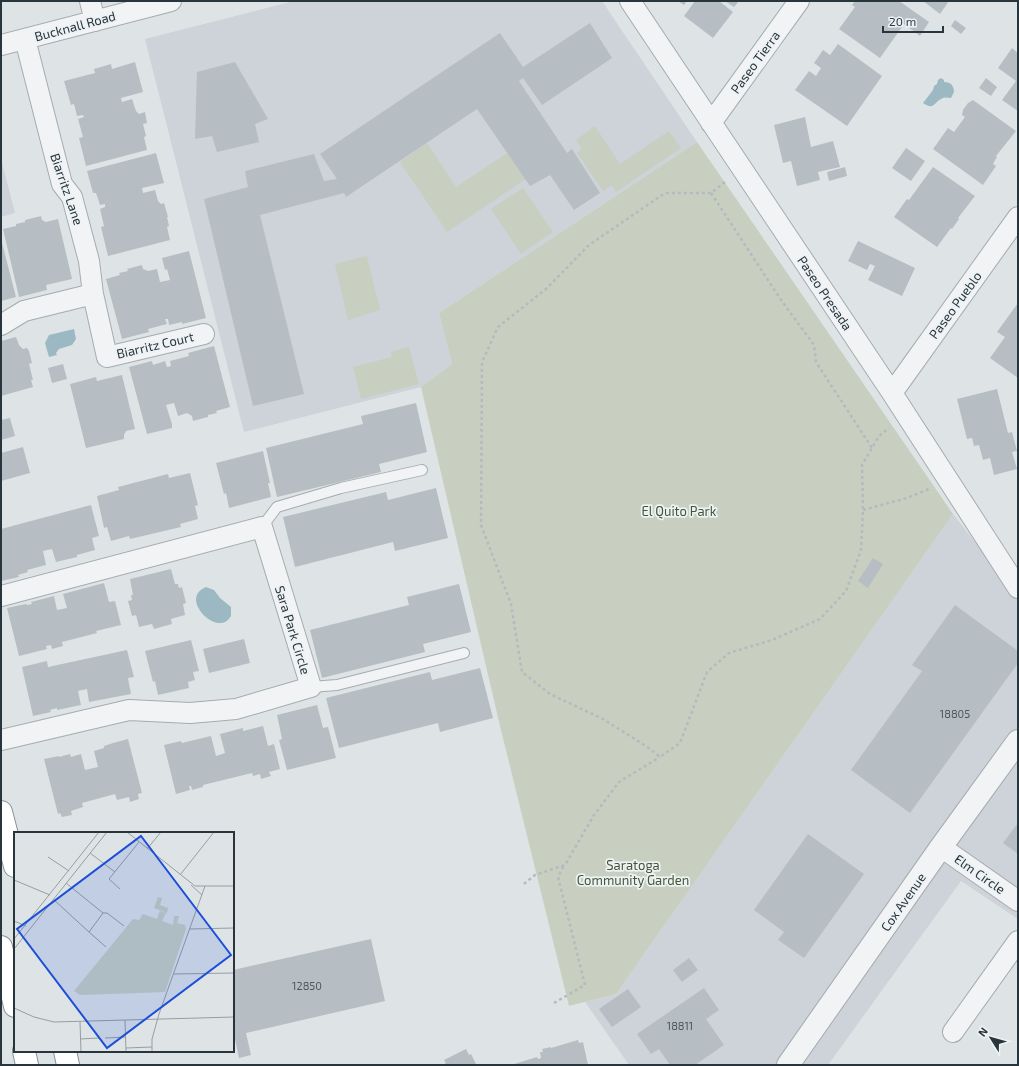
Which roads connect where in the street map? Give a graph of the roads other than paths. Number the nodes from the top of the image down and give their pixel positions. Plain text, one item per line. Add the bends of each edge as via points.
1 (90, 1) edge
2 (171, 1) edge
3 (630, 1) edge
4 (798, 1) edge
5 (95, 20) junction
6 (25, 39) junction
7 (1, 45) edge
8 (711, 123) junction
9 (1018, 217) edge
10 (93, 294) junction
11 (1, 325) edge
12 (204, 334) dead end
13 (107, 357) joint
14 (892, 393) junction
15 (422, 470) dead end
16 (262, 527) junction
17 (1018, 588) edge
18 (1, 596) edge
19 (464, 653) dead end
20 (311, 687) junction
21 (1, 740) edge
22 (1018, 741) edge
23 (1, 812) edge
24 (941, 847) junction
25 (14, 862) edge
26 (1018, 901) edge
27 (1018, 941) edge
28 (1, 947) edge
29 (14, 1000) edge
30 (14, 1004) edge
31 (1, 1010) edge
32 (953, 1032) dead end
33 (24, 1052) edge
34 (65, 1052) edge
35 (27, 1065) edge
36 (68, 1065) edge
37 (788, 1065) edge

1 - 5 street
2 - 5 street, Bucknall Road
3 - 8 street, Paseo Presada
4 - 8 street, Paseo Tierra
5 - 6 street, Bucknall Road
6 - 7 street, Bucknall Road
6 - 10 street, Biarritz Lane via 62,184 72,197 82,232
8 - 14 street, Paseo Presada
9 - 14 street, Paseo Pueblo
10 - 11 street via 24,311
10 - 13 street, Biarritz Lane
12 - 13 street, Biarritz Court
14 - 17 street, Paseo Presada
15 - 16 lane via 341,488 277,507
16 - 18 street
16 - 20 street, Sara Park Circle
19 - 20 lane via 337,685
20 - 21 street, Sara Park Circle via 236,709 190,714 129,710
22 - 24 street, Cox Avenue
23 - 25 highway
24 - 26 street, Elm Circle
24 - 37 street, Cox Avenue
27 - 32 street
28 - 29 highway
30 - 31 street
33 - 35 highway
34 - 36 highway

